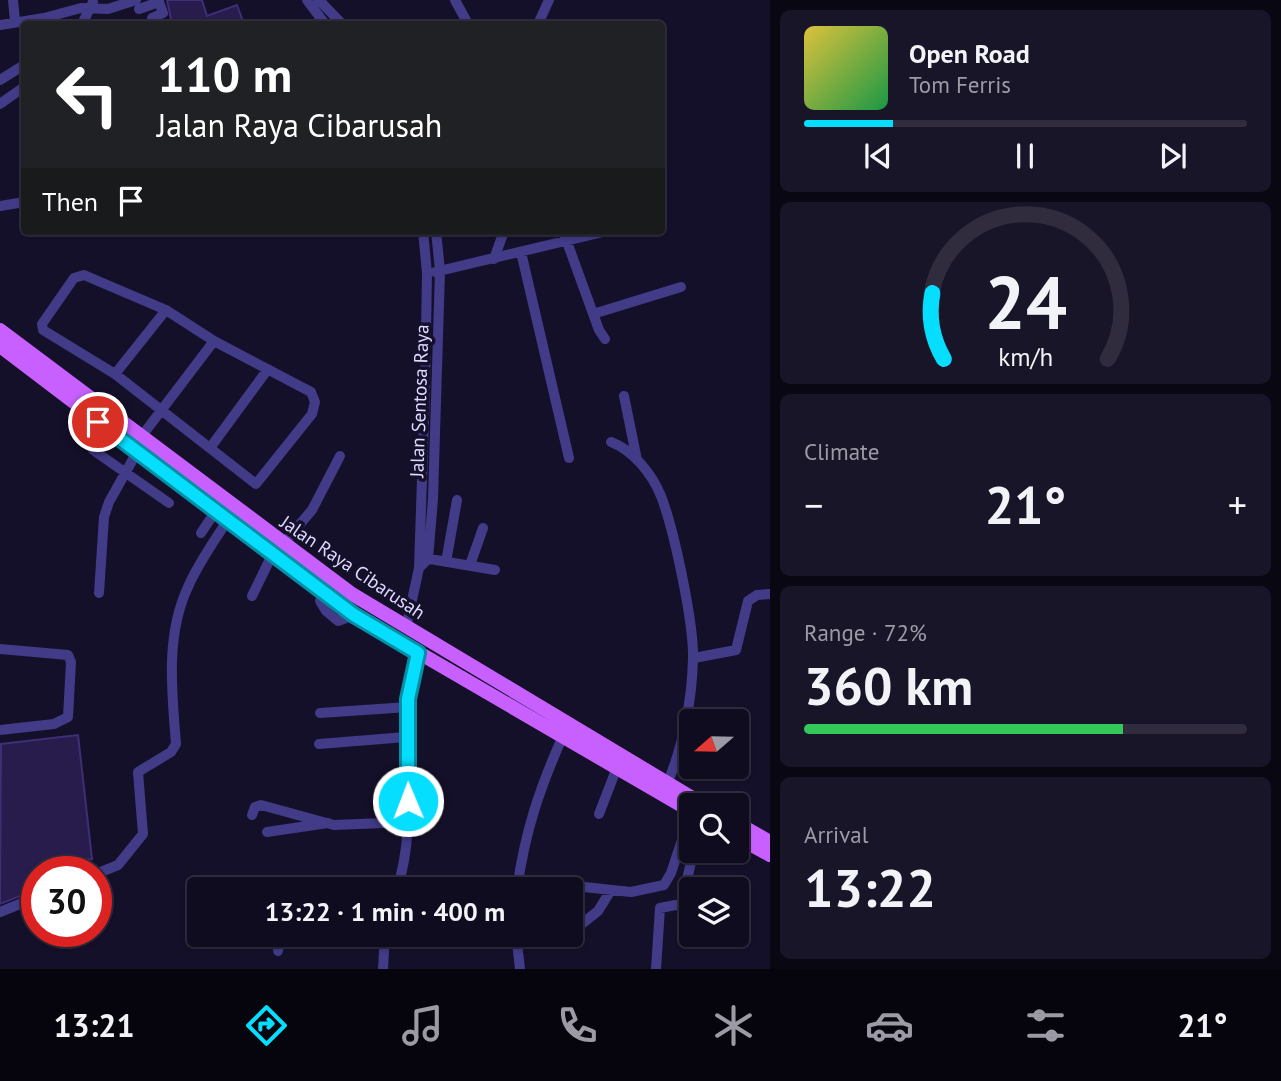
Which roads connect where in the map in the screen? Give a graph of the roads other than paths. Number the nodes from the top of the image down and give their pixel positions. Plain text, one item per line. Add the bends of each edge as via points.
1 (13, 0) edge
2 (307, 0) edge
3 (319, 0) edge
4 (456, 0) edge
5 (549, 0) edge
6 (159, 1) edge
7 (93, 3) edge
8 (137, 5) edge
9 (152, 18) dead end
10 (84, 21) edge
11 (323, 21) edge
12 (339, 21) edge
13 (466, 21) edge
14 (539, 21) edge
15 (15, 22) junction
16 (0, 25) edge
17 (21, 67) edge
18 (0, 79) edge
19 (21, 89) edge
20 (0, 104) edge
21 (21, 202) edge
22 (0, 206) edge
23 (423, 235) edge
24 (436, 235) edge
25 (502, 235) edge
26 (564, 235) edge
27 (521, 252) junction
28 (494, 259) junction
29 (440, 271) junction
30 (427, 273) junction
31 (681, 287) dead end
32 (166, 310) junction
33 (593, 314) junction
34 (0, 330) edge
35 (605, 339) dead end
36 (214, 341) junction
37 (0, 346) edge
38 (268, 369) junction
39 (115, 374) junction
40 (624, 396) dead end
41 (161, 410) junction
42 (141, 437) junction
43 (611, 442) dead end
44 (210, 448) junction
45 (93, 450) dead end
46 (137, 452) junction
47 (340, 456) dead end
48 (569, 458) dead end
49 (637, 460) junction
50 (125, 473) junction
51 (457, 500) dead end
52 (169, 503) dead end
53 (215, 512) junction
54 (227, 521) junction
55 (482, 528) dead end
56 (201, 533) dead end
57 (283, 544) junction
58 (272, 555) junction
59 (422, 561) junction
60 (446, 562) junction
61 (470, 565) junction
62 (495, 569) dead end
63 (99, 593) dead end
64 (770, 594) edge
65 (252, 596) dead end
66 (406, 628) junction
67 (0, 649) edge
68 (418, 653) junction
69 (694, 658) junction
70 (408, 707) junction
71 (687, 709) edge
72 (320, 713) dead end
73 (0, 730) edge
74 (406, 737) junction
75 (562, 738) junction
76 (679, 741) edge
77 (319, 744) dead end
78 (616, 770) junction
79 (667, 784) junction
80 (683, 793) edge
81 (679, 805) edge
82 (599, 814) dead end
83 (252, 815) dead end
84 (408, 822) junction
85 (328, 823) junction
86 (749, 830) edge
87 (267, 832) dead end
88 (770, 842) edge
89 (749, 844) edge
90 (679, 849) edge
91 (770, 855) edge
92 (691, 863) edge
93 (112, 867) edge
94 (400, 877) edge
95 (519, 877) edge
96 (583, 887) edge
97 (611, 890) junction
98 (21, 903) edge
99 (0, 912) edge
100 (583, 923) edge
101 (278, 947) edge
102 (384, 947) edge
103 (517, 947) edge
104 (278, 951) dead end
105 (383, 969) edge
106 (520, 969) edge
107 (656, 969) edge

1 - 15 street
2 - 11 street
3 - 12 street
4 - 13 street
5 - 14 street
6 - 8 street
6 - 9 street via 163,13
7 - 8 street via 108,9
7 - 10 street
7 - 15 street
15 - 16 street
17 - 18 street
19 - 20 street
21 - 22 street
23 - 30 street, Jalan Sentosa Raya
24 - 29 street, Jalan Sentosa Raya
25 - 28 street
26 - 27 street
26 - 33 street
27 - 28 street
27 - 48 street
28 - 29 street
29 - 30 street
29 - 59 street, Jalan Sentosa Raya via 433,499
30 - 59 street, Jalan Sentosa Raya
31 - 33 street
32 - 36 street
32 - 39 street
32 - 39 street via 84,275 74,278 42,324 43,330
33 - 35 street
34 - 42 main road, Jalan Raya Cibarusah
36 - 38 street
36 - 41 street
37 - 46 main road, Jalan Raya Cibarusah
38 - 44 street
38 - 44 street via 311,392 315,402 312,414 256,484
39 - 41 street
40 - 49 street
41 - 42 street
41 - 44 street
42 - 57 main road, Jalan Raya Cibarusah
43 - 49 street
45 - 50 street
46 - 50 street
46 - 53 main road, Jalan Raya Cibarusah
47 - 57 street via 312,510
49 - 69 street via 660,495 690,619
50 - 52 street
50 - 63 street via 104,517
51 - 60 street
53 - 54 main road, Jalan Raya Cibarusah
53 - 56 street
54 - 58 main road, Jalan Raya Cibarusah
54 - 93 street via 183,601 173,651 176,744 138,772 143,834
55 - 61 street
57 - 66 main road, Jalan Raya Cibarusah
58 - 65 street
58 - 68 main road, Jalan Raya Cibarusah via 354,615
59 - 60 street
59 - 66 street, Jalan Sentosa Raya
60 - 61 street
61 - 62 street
64 - 69 street via 748,601 736,650
66 - 79 main road, Jalan Raya Cibarusah
67 - 73 street via 57,652 68,655 71,662 68,717 54,724
68 - 70 street
68 - 75 main road, Jalan Raya Cibarusah
69 - 71 street
70 - 72 street
70 - 74 street
74 - 77 street
74 - 84 street
75 - 78 main road, Jalan Raya Cibarusah
75 - 95 street via 540,787
76 - 79 street
78 - 81 main road, Jalan Raya Cibarusah
78 - 82 street
79 - 80 main road, Jalan Raya Cibarusah
83 - 85 street via 255,807 268,806
84 - 85 street
84 - 94 street
85 - 87 street
86 - 88 main road
89 - 91 main road
90 - 97 street via 664,885 639,891
92 - 107 street via 681,904 660,908
96 - 97 street
97 - 100 street via 598,911
98 - 99 street
101 - 104 street
102 - 105 street
103 - 106 street

